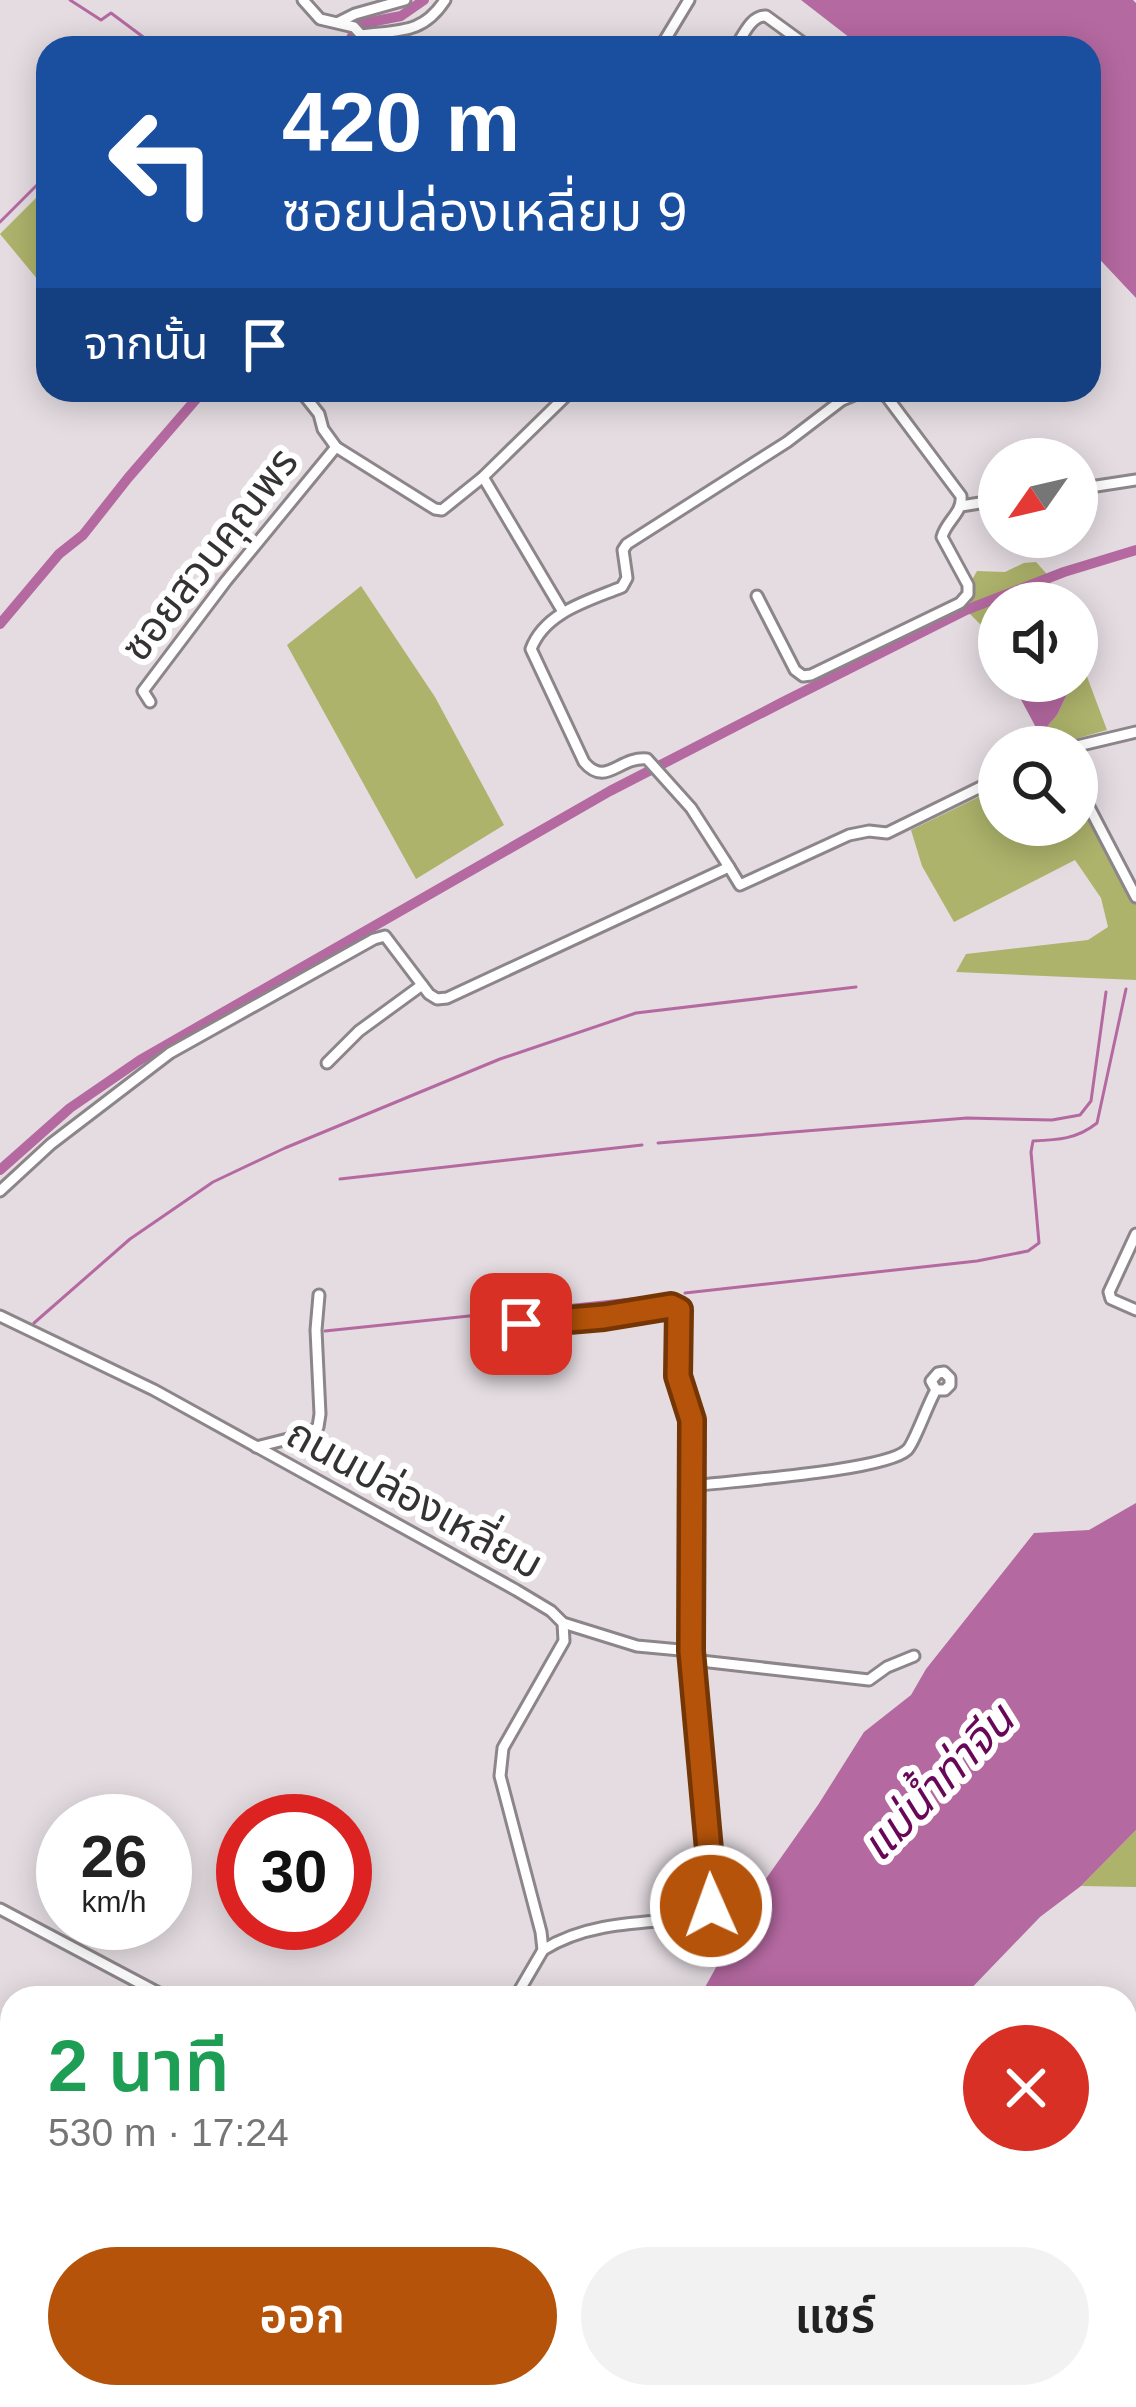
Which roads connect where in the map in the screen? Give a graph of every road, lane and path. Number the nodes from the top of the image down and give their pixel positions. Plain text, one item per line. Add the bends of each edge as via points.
1 (303, 0) edge
2 (405, 0) edge
3 (446, 0) edge
4 (689, 0) edge
5 (339, 22) junction
6 (362, 34) joint
7 (667, 36) edge
8 (743, 36) edge
9 (794, 36) edge
10 (310, 402) edge
11 (560, 402) edge
12 (839, 402) edge
13 (891, 402) edge
14 (336, 447) junction
15 (483, 477) junction
16 (1136, 480) edge
17 (1098, 486) edge
18 (978, 503) edge
19 (962, 506) junction
20 (757, 596) dead end
21 (563, 612) junction
22 (150, 702) dead end
23 (1136, 732) edge
24 (1098, 741) edge
25 (978, 788) edge
26 (1098, 824) edge
27 (728, 867) junction
28 (1136, 897) edge
29 (422, 985) junction
30 (327, 1063) dead end
31 (0, 1191) edge
32 (1136, 1234) edge
33 (319, 1294) dead end
34 (1136, 1310) edge
35 (0, 1316) edge
36 (521, 1324) dead end
37 (935, 1390) dead end
38 (256, 1447) junction
39 (692, 1486) junction
40 (563, 1623) junction
41 (691, 1655) junction
42 (914, 1656) dead end
43 (0, 1909) edge
44 (543, 1950) junction
45 (145, 1986) edge
46 (522, 1986) edge

1 - 5 street via 320,19
2 - 5 street
3 - 6 street via 422,25
4 - 7 street
5 - 6 street
8 - 9 street via 761,15
10 - 14 street, ซอยสวนคุณพร
11 - 15 street, ซอยสวนคุณพร
12 - 21 street via 627,544 622,587
13 - 19 street
14 - 15 street, ซอยสวนคุณพร via 435,509
14 - 22 street, ซอยสวนคุณพร via 143,691
15 - 21 street
16 - 17 street
18 - 19 street
19 - 20 street via 942,537 968,585 960,603 811,675 795,670
21 - 27 street via 531,649 584,762 602,775 646,759 691,808
23 - 24 street
25 - 27 street via 887,833 850,835 740,886
26 - 28 street
27 - 29 street via 447,998
29 - 30 street
29 - 31 street via 385,936 360,946 170,1053
32 - 34 street via 1109,1292
33 - 38 street via 318,1426
35 - 38 street, ถนนปล่องเหลี่ยม
36 - 39 street via 676,1307 678,1376 692,1413
37 - 39 street via 911,1445 895,1457
38 - 40 street, ถนนปล่องเหลี่ยม
39 - 41 street
40 - 41 street
40 - 44 street, ถนนปล่องเหลี่ยม via 564,1641 503,1748 500,1777
41 - 42 street via 868,1680
41 - 44 street via 711,1906 698,1918 585,1929
43 - 45 street
44 - 46 street

